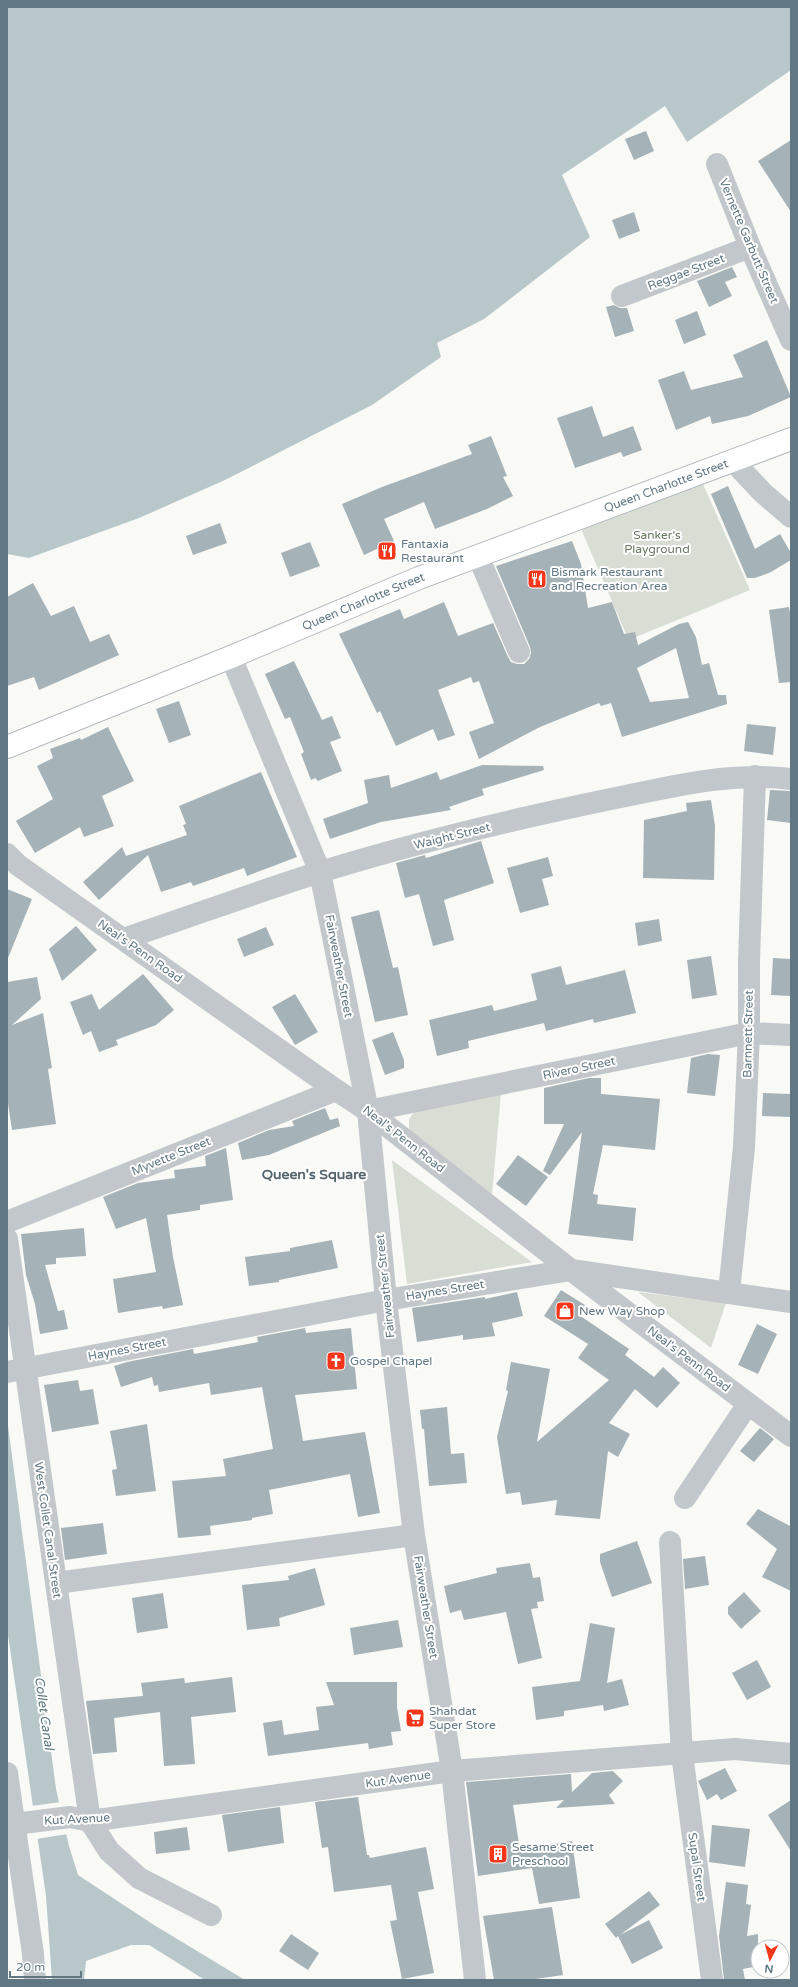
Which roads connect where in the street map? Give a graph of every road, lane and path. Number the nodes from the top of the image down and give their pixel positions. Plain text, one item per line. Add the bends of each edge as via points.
1 (717, 164) dead end
2 (750, 247) junction
3 (622, 296) dead end
4 (791, 340) edge
5 (791, 439) edge
6 (734, 462) junction
7 (791, 517) edge
8 (478, 556) junction
9 (519, 652) dead end
10 (231, 657) junction
11 (7, 747) edge
12 (755, 776) junction
13 (791, 779) edge
14 (7, 854) edge
15 (320, 872) junction
16 (123, 939) junction
17 (749, 1033) junction
18 (791, 1035) edge
19 (336, 1090) junction
20 (368, 1111) junction
21 (7, 1222) edge
22 (7, 1240) edge
23 (571, 1270) junction
24 (730, 1292) junction
25 (386, 1300) junction
26 (791, 1302) edge
27 (15, 1370) edge
28 (748, 1404) junction
29 (791, 1436) edge
30 (685, 1498) dead end
31 (414, 1535) junction
32 (670, 1542) dead end
33 (56, 1583) junction
34 (682, 1754) junction
35 (791, 1754) edge
36 (452, 1771) junction
37 (7, 1773) edge
38 (80, 1819) junction
39 (15, 1824) edge
40 (212, 1915) dead end
41 (35, 1980) edge
42 (475, 1980) edge
43 (712, 1980) edge

1 - 2 street, Vernette Garbutt Street
2 - 3 street, Reggae Street
2 - 4 street, Vernette Garbutt Street
5 - 6 main road, Queen Charlotte Street
6 - 7 street via 763,493
6 - 8 main road, Queen Charlotte Street
8 - 9 street
8 - 10 main road, Queen Charlotte Street
10 - 11 main road, Queen Charlotte Street
10 - 15 street, Fairweather Street
12 - 13 street, Waight Street
12 - 15 street, Waight Street via 706,780 534,815
12 - 17 street, Barnnett Street
14 - 16 street, Neal's Penn Road via 18,865
15 - 16 street, Waight Street
15 - 20 street, Fairweather Street
16 - 19 street, Neal's Penn Road
17 - 18 street, Rivero Street
17 - 20 street, Rivero Street
17 - 24 street, Barnnett Street via 744,1147
19 - 20 street, Neal's Penn Road
19 - 21 street, Myvette Street
20 - 23 street, Neal's Penn Road
20 - 25 street, Fairweather Street
22 - 27 street, West Collet Canal Street
23 - 24 street, Haynes Street
23 - 25 street, Haynes Street
23 - 28 street, Neal's Penn Road
24 - 26 street, Haynes Street
25 - 27 street, Haynes Street
25 - 31 street, Fairweather Street
27 - 33 street, West Collet Canal Street
28 - 29 street, Neal's Penn Road
28 - 30 street
31 - 33 street
31 - 36 street, Fairweather Street
32 - 34 street, Supal Street
33 - 38 street, West Collet Canal Street
34 - 35 street, Kut Avenue via 734,1749
34 - 36 street, Kut Avenue
34 - 43 street, Supal Street
36 - 38 street, Kut Avenue
36 - 42 street, Fairweather Street
37 - 39 street
38 - 39 street, Kut Avenue
38 - 40 street via 109,1851 139,1878
39 - 41 street

